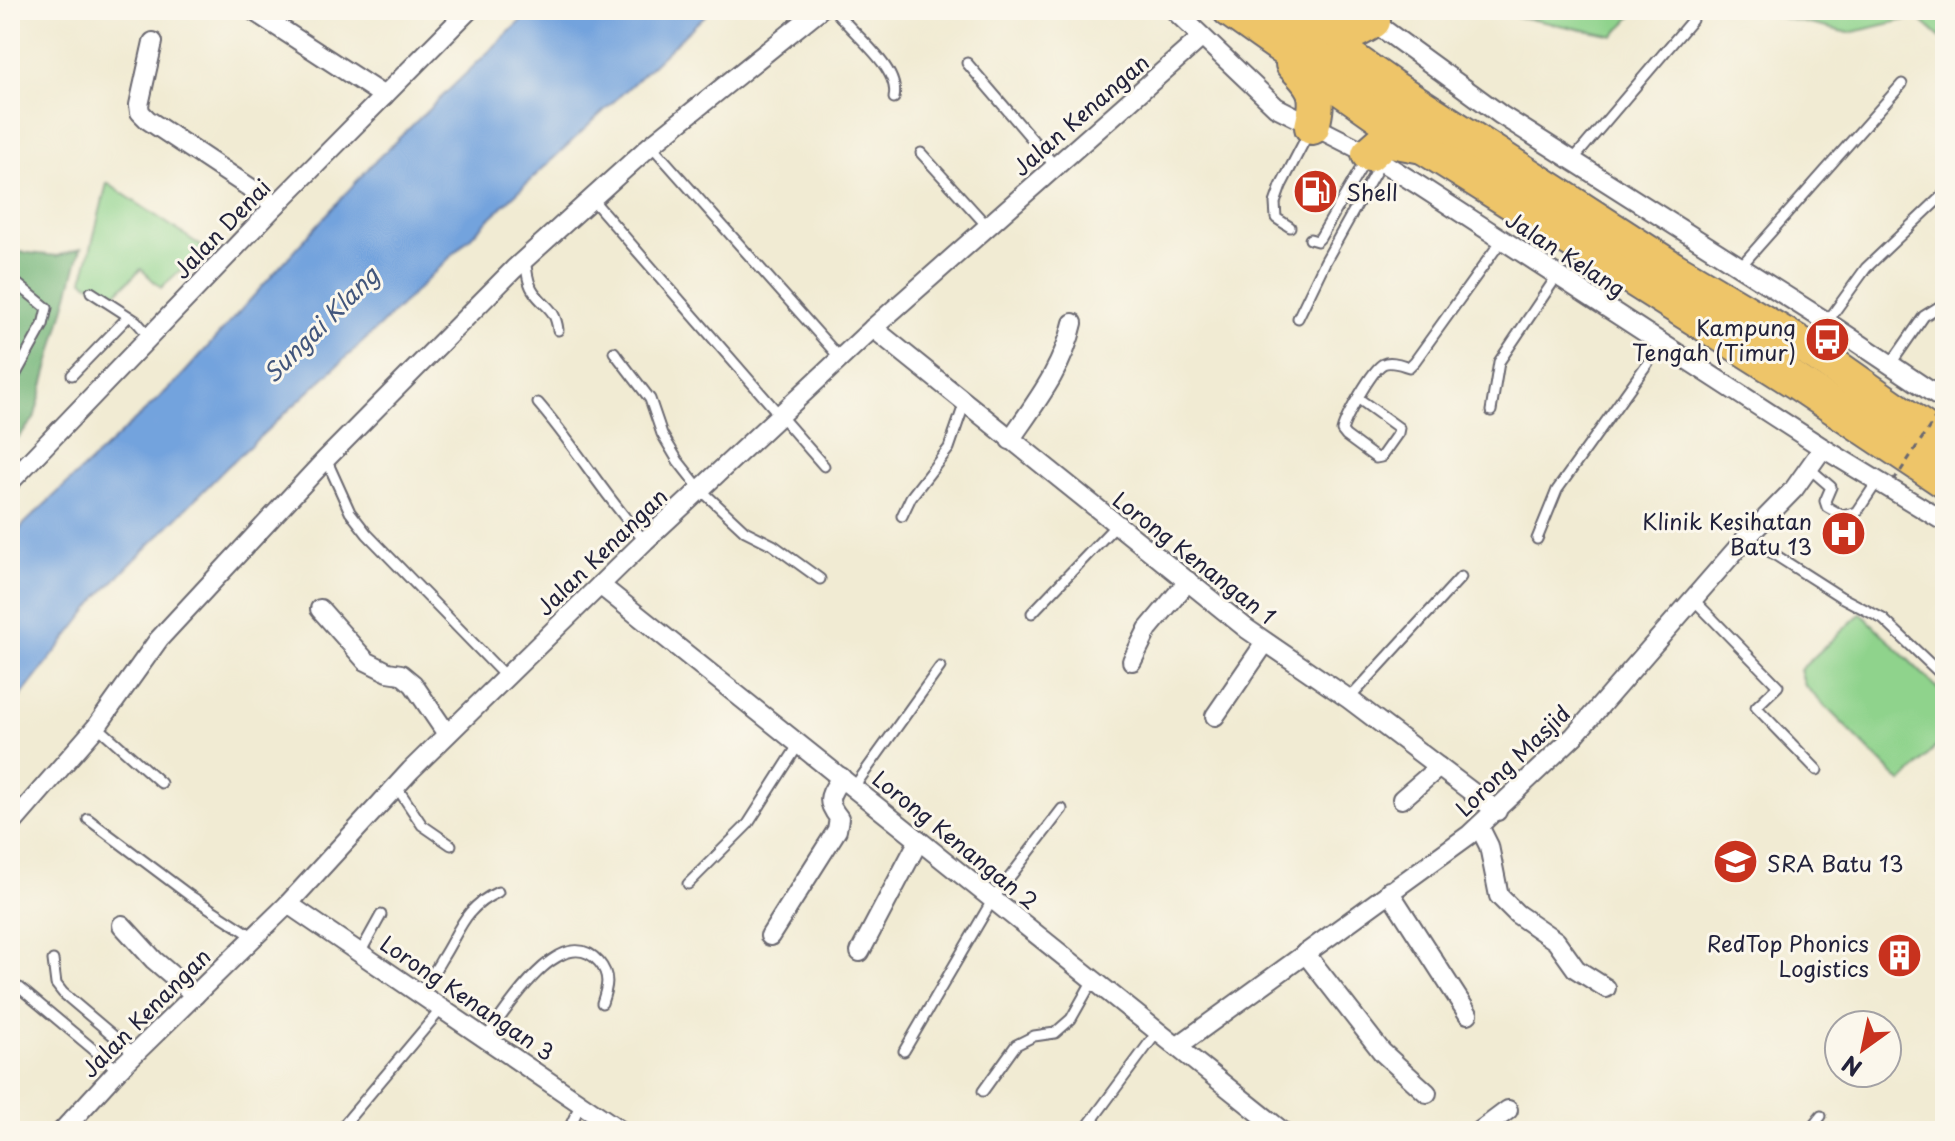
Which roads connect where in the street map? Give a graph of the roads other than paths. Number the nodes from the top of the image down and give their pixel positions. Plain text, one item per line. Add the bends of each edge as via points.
1 (252, 10) edge
2 (469, 10) edge
3 (819, 10) edge
4 (835, 10) edge
5 (1174, 10) edge
6 (1230, 10) edge
7 (1309, 10) edge
8 (1365, 16) edge
9 (1692, 20) dead end
10 (1274, 24) edge
11 (1202, 37) junction
12 (153, 42) dead end
13 (967, 63) dead end
14 (1902, 84) dead end
15 (1390, 86) junction
16 (384, 96) junction
17 (894, 98) dead end
18 (1312, 127) junction
19 (651, 145) junction
20 (1423, 146) junction
21 (921, 153) dead end
22 (1375, 158) junction
23 (1571, 162) junction
24 (1056, 167) junction
25 (1945, 193) edge
26 (591, 198) junction
27 (276, 205) junction
28 (988, 227) junction
29 (1290, 227) dead end
30 (1310, 239) dead end
31 (1502, 240) junction
32 (525, 259) junction
33 (1739, 268) junction
34 (1557, 276) junction
35 (10, 278) edge
36 (91, 292) dead end
37 (1945, 303) edge
38 (128, 317) junction
39 (1298, 318) dead end
40 (1827, 322) junction
41 (1073, 323) dead end
42 (873, 328) junction
43 (558, 330) dead end
44 (149, 336) junction
45 (1662, 343) junction
46 (614, 352) dead end
47 (840, 358) junction
48 (1890, 365) junction
49 (72, 375) dead end
50 (12, 381) dead end
51 (1359, 399) junction
52 (965, 402) junction
53 (538, 403) dead end
54 (1491, 411) dead end
55 (779, 416) junction
56 (1943, 420) edge
57 (1010, 440) junction
58 (1823, 448) junction
59 (326, 459) junction
60 (824, 466) dead end
61 (1808, 468) junction
62 (1945, 481) edge
63 (10, 482) edge
64 (1885, 482) junction
65 (700, 489) junction
66 (902, 516) dead end
67 (1945, 522) edge
68 (1116, 525) junction
69 (1747, 537) junction
70 (1537, 539) dead end
71 (645, 541) junction
72 (1461, 577) dead end
73 (820, 579) dead end
74 (1188, 581) junction
75 (600, 585) junction
76 (1694, 600) junction
77 (320, 609) dead end
78 (1032, 613) dead end
79 (1265, 643) junction
80 (1132, 661) dead end
81 (940, 667) dead end
82 (506, 677) junction
83 (1945, 678) edge
84 (1349, 699) junction
85 (1215, 716) dead end
86 (97, 726) junction
87 (447, 734) junction
88 (799, 744) junction
89 (1439, 767) junction
90 (1817, 770) dead end
91 (848, 782) junction
92 (161, 783) dead end
93 (396, 786) junction
94 (1402, 799) dead end
95 (1062, 809) dead end
96 (1497, 811) junction
97 (88, 819) dead end
98 (10, 826) edge
99 (1479, 826) junction
100 (919, 840) junction
101 (451, 845) dead end
102 (688, 884) dead end
103 (1389, 891) junction
104 (498, 892) dead end
105 (993, 899) junction
106 (288, 904) junction
107 (381, 915) dead end
108 (122, 925) dead end
109 (770, 936) dead end
110 (254, 937) junction
111 (860, 952) dead end
112 (360, 953) junction
113 (1305, 953) junction
114 (53, 960) dead end
115 (1094, 979) junction
116 (20, 988) dead end
117 (1606, 988) dead end
118 (419, 993) junction
119 (195, 995) junction
120 (602, 1003) dead end
121 (442, 1008) junction
122 (1468, 1014) dead end
123 (1158, 1030) junction
124 (485, 1039) junction
125 (1178, 1046) junction
126 (904, 1051) dead end
127 (135, 1054) junction
128 (118, 1070) junction
129 (983, 1091) dead end
130 (1427, 1093) dead end
131 (581, 1103) junction
132 (1508, 1110) dead end
133 (1821, 1116) dead end
134 (342, 1127) dead end
135 (62, 1131) edge
136 (568, 1131) edge
137 (621, 1131) edge
138 (1084, 1131) edge
139 (1282, 1131) edge
140 (1480, 1131) edge
141 (1809, 1131) edge

1 - 16 street
2 - 16 street, Jalan Denai
3 - 19 street
4 - 17 lane via 888,68
5 - 11 street, Jalan Kelang
6 - 10 highway
7 - 8 highway via 1341,33 1351,34
8 - 15 highway
8 - 23 street
9 - 23 lane
10 - 15 highway
10 - 18 highway via 1313,84 1317,104
10 - 20 highway
11 - 18 street, Jalan Kelang via 1266,100
11 - 24 street, Jalan Kenangan
12 - 27 street via 140,112
13 - 24 lane
14 - 33 lane
15 - 56 highway via 1673,269
16 - 27 street, Jalan Denai
18 - 22 street, Jalan Kelang
18 - 29 lane via 1275,203 1276,218
19 - 26 street
19 - 47 lane
20 - 22 highway via 1386,139
20 - 62 highway
21 - 28 lane
22 - 30 lane via 1320,238
22 - 31 street, Jalan Kelang
22 - 39 lane
23 - 33 street
24 - 28 street, Jalan Kenangan
25 - 40 lane via 1866,268
26 - 32 street
26 - 55 lane
27 - 44 street, Jalan Denai
28 - 42 street, Jalan Kenangan
31 - 34 street, Jalan Kelang
31 - 51 lane via 1415,361 1409,367 1383,364
32 - 43 lane via 530,284 554,313
32 - 59 street
33 - 40 street
34 - 45 street, Jalan Kelang
34 - 54 lane via 1499,362
35 - 50 lane via 47,308
36 - 38 lane
37 - 48 lane via 1924,316
38 - 44 lane
38 - 49 lane
40 - 48 street
41 - 57 street via 1057,371
42 - 47 street, Jalan Kenangan
42 - 52 street, Lorong Kenangan 1
44 - 63 street, Jalan Denai
45 - 58 street, Jalan Kelang
45 - 70 lane via 1557,490
46 - 65 lane via 650,399 662,434
47 - 55 street, Jalan Kenangan
48 - 56 street
51 - 51 lane via 1342,431 1381,457 1399,428
52 - 57 street, Lorong Kenangan 1
52 - 66 lane via 949,448
53 - 71 lane
55 - 60 lane
55 - 65 street, Jalan Kenangan
57 - 68 street, Lorong Kenangan 1
58 - 61 street, Lorong Masjid
58 - 64 street, Jalan Kelang
59 - 82 lane via 350,512 367,534
59 - 86 street via 159,639
61 - 64 lane via 1831,487 1827,507 1843,516 1857,512
61 - 69 street, Lorong Masjid
64 - 67 street, Jalan Kelang
65 - 71 street, Jalan Kenangan
65 - 73 lane via 745,531
68 - 74 street, Lorong Kenangan 1
68 - 78 lane
69 - 76 street, Lorong Masjid
69 - 83 lane via 1883,619
71 - 75 street, Jalan Kenangan
72 - 84 lane
74 - 79 street, Lorong Kenangan 1
74 - 80 street via 1148,629
75 - 82 street, Jalan Kenangan
75 - 88 street, Lorong Kenangan 2
76 - 90 lane via 1778,686 1756,707
76 - 96 street, Lorong Masjid via 1574,736
77 - 87 street via 366,661 413,684
79 - 84 street, Lorong Kenangan 1
79 - 85 street
81 - 91 lane
82 - 87 street, Jalan Kenangan
84 - 89 street, Lorong Kenangan 1
86 - 92 lane
86 - 98 street
87 - 93 street, Jalan Kenangan
88 - 91 street, Lorong Kenangan 2
88 - 102 lane via 748,824
89 - 94 street
89 - 96 street, Lorong Kenangan 1
91 - 100 street, Lorong Kenangan 2
91 - 109 street via 830,797 839,818 837,830
93 - 101 lane via 422,825
93 - 106 street, Jalan Kenangan
95 - 105 lane
96 - 99 street, Lorong Masjid
97 - 110 lane
99 - 103 street, Lorong Masjid
99 - 117 street via 1489,846 1499,896 1556,941 1576,969
100 - 105 street, Lorong Kenangan 2
100 - 111 street
103 - 113 street, Lorong Masjid
103 - 122 street
104 - 118 lane via 465,917
105 - 115 street, Lorong Kenangan 2
105 - 126 lane
106 - 110 street, Jalan Kenangan
106 - 112 street, Lorong Kenangan 3
107 - 112 lane
108 - 119 street
110 - 119 street, Jalan Kenangan
112 - 118 street, Lorong Kenangan 3
113 - 125 street, Lorong Masjid
113 - 130 street via 1382,1052
114 - 127 lane via 56,984 63,993
115 - 123 street, Lorong Kenangan 2
115 - 129 lane via 1071,1019 1055,1033 1016,1045
116 - 128 lane
118 - 121 street, Lorong Kenangan 3
119 - 127 street, Jalan Kenangan
120 - 124 lane via 606,970 587,951 575,950 536,971
121 - 124 street, Lorong Kenangan 3
121 - 134 lane
123 - 125 street, Lorong Kenangan 2
123 - 138 lane
124 - 131 street, Lorong Kenangan 3
125 - 139 street, Lorong Kenangan 2
127 - 128 street, Jalan Kenangan
128 - 135 street, Jalan Kenangan
131 - 136 lane
131 - 137 street, Lorong Kenangan 3
132 - 140 street
133 - 141 lane

